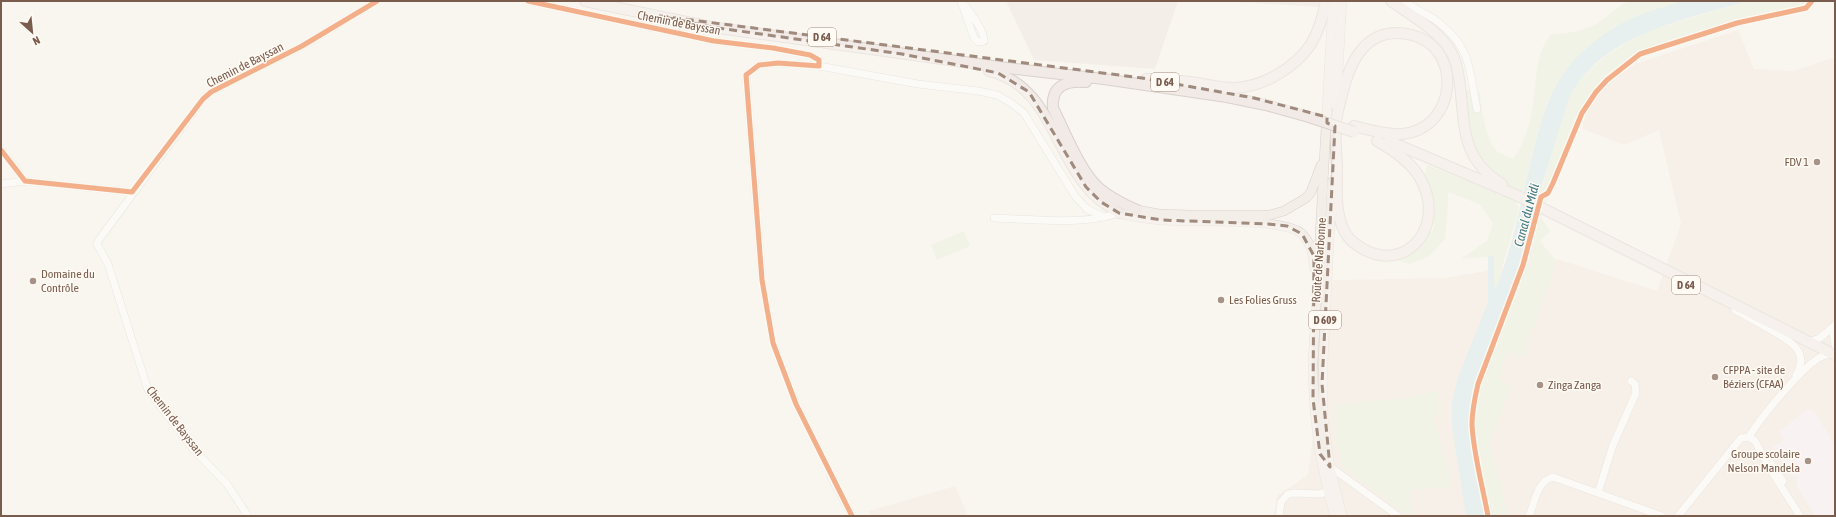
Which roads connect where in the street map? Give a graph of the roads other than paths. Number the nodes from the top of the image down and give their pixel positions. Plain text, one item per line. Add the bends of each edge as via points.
1 (377, 1) edge
2 (528, 1) edge
3 (585, 1) edge
4 (961, 1) edge
5 (1326, 1) edge
6 (1333, 1) edge
7 (1342, 1) edge
8 (1392, 1) edge
9 (1405, 1) edge
10 (660, 16) junction
11 (902, 54) junction
12 (819, 66) junction
13 (1142, 78) junction
14 (1177, 89) junction
15 (1477, 109) dead end
16 (1309, 114) junction
17 (1336, 123) junction
18 (1354, 129) junction
19 (1377, 140) junction
20 (1326, 142) junction
21 (1, 150) edge
22 (25, 181) junction
23 (1, 184) edge
24 (132, 192) junction
25 (1516, 197) junction
26 (1116, 201) junction
27 (1137, 210) junction
28 (1119, 213) junction
29 (1547, 213) junction
30 (1104, 217) junction
31 (994, 218) dead end
32 (762, 280) dead end
33 (1733, 309) junction
34 (1835, 326) edge
35 (1315, 331) junction
36 (1808, 342) junction
37 (1835, 345) edge
38 (1832, 357) edge
39 (1631, 380) dead end
40 (1792, 382) junction
41 (1749, 437) junction
42 (1761, 451) junction
43 (1320, 454) junction
44 (1330, 467) junction
45 (830, 475) dead end
46 (1332, 492) junction
47 (1598, 493) junction
48 (248, 516) edge
49 (852, 516) edge
50 (1279, 516) edge
51 (1335, 516) edge
52 (1342, 516) edge
53 (1398, 516) edge
54 (1529, 516) edge
55 (1662, 516) edge
56 (1678, 516) edge
57 (1800, 516) edge
58 (1805, 516) edge

1 - 24 street, Chemin de Bayssan via 302,46 207,95 196,105
2 - 12 street, Chemin de Bayssan via 714,41 810,55 819,60
3 - 10 highway, D 64
4 - 4 street via 974,38 978,42 984,41 978,25
5 - 13 highway via 1321,22 1311,44 1295,62 1262,82 1234,88
6 - 20 main road, Route de Narbonne / D 609
7 - 17 main road, Route de Narbonne / D 609
8 - 25 highway via 1426,26 1449,48 1458,69 1465,136 1470,152 1487,174
9 - 15 street via 1438,21 1461,45 1467,56
10 - 11 highway, D 64 via 711,28
10 - 13 highway, D 64
11 - 14 highway, D 64
11 - 28 highway via 998,73 1029,92 1086,187 1101,202
12 - 30 street via 997,95 1024,113 1074,196 1087,209
12 - 32 street via 778,63 759,65 746,75
13 - 16 highway, D 64 via 1254,98
14 - 16 highway, D 64
14 - 26 highway via 1079,81 1064,85 1056,90 1052,97 1053,108 1085,170 1098,187
16 - 18 highway, D 64, bridge
17 - 18 highway via 1345,80 1352,63 1359,51 1371,42 1383,36 1399,33 1426,42 1439,54 1445,68 1448,87 1444,103 1428,124 1402,134
17 - 19 highway via 1337,197 1343,227 1350,240 1362,249 1375,254 1389,255 1405,251 1417,243 1425,232 1430,206 1420,177 1394,150
17 - 44 main road, Route de Narbonne / D 609 via 1322,384 1323,426
18 - 19 highway, D 64
18 - 25 highway, D 64
19 - 25 highway, D 64
20 - 27 main road via 1311,192 1299,204 1284,211 1253,216 1159,214
20 - 35 main road, Route de Narbonne / D 609
21 - 22 street
22 - 23 street
22 - 24 street
24 - 48 street, Chemin de Bayssan via 97,244 108,264 141,373 148,390 194,450 227,484
25 - 29 highway, D 64
26 - 27 highway
26 - 28 street
27 - 28 street
28 - 30 street
28 - 35 main road via 1161,220 1288,226 1302,234 1314,256
29 - 33 highway, D 64
29 - 36 highway, D 64
30 - 31 street via 1052,220
33 - 38 highway, D 64
33 - 40 street via 1789,340 1796,348 1801,364
34 - 36 street via 1820,338
34 - 37 street
35 - 43 main road, Route de Narbonne / D 609 via 1313,399
36 - 38 highway, D 64
38 - 40 street via 1814,361
39 - 47 street via 1635,384 1636,393 1613,445
40 - 41 street
41 - 42 street
41 - 56 street via 1741,438
42 - 57 street
42 - 58 street
43 - 44 street
43 - 46 main road, Route de Narbonne / D 609
44 - 46 main road, Route de Narbonne / D 609
44 - 53 street
45 - 49 street
46 - 50 street via 1288,494 1281,502
46 - 51 main road, Route de Narbonne / D 609
46 - 52 main road, Route de Narbonne / D 609
47 - 54 street via 1553,477 1541,485
47 - 55 street

